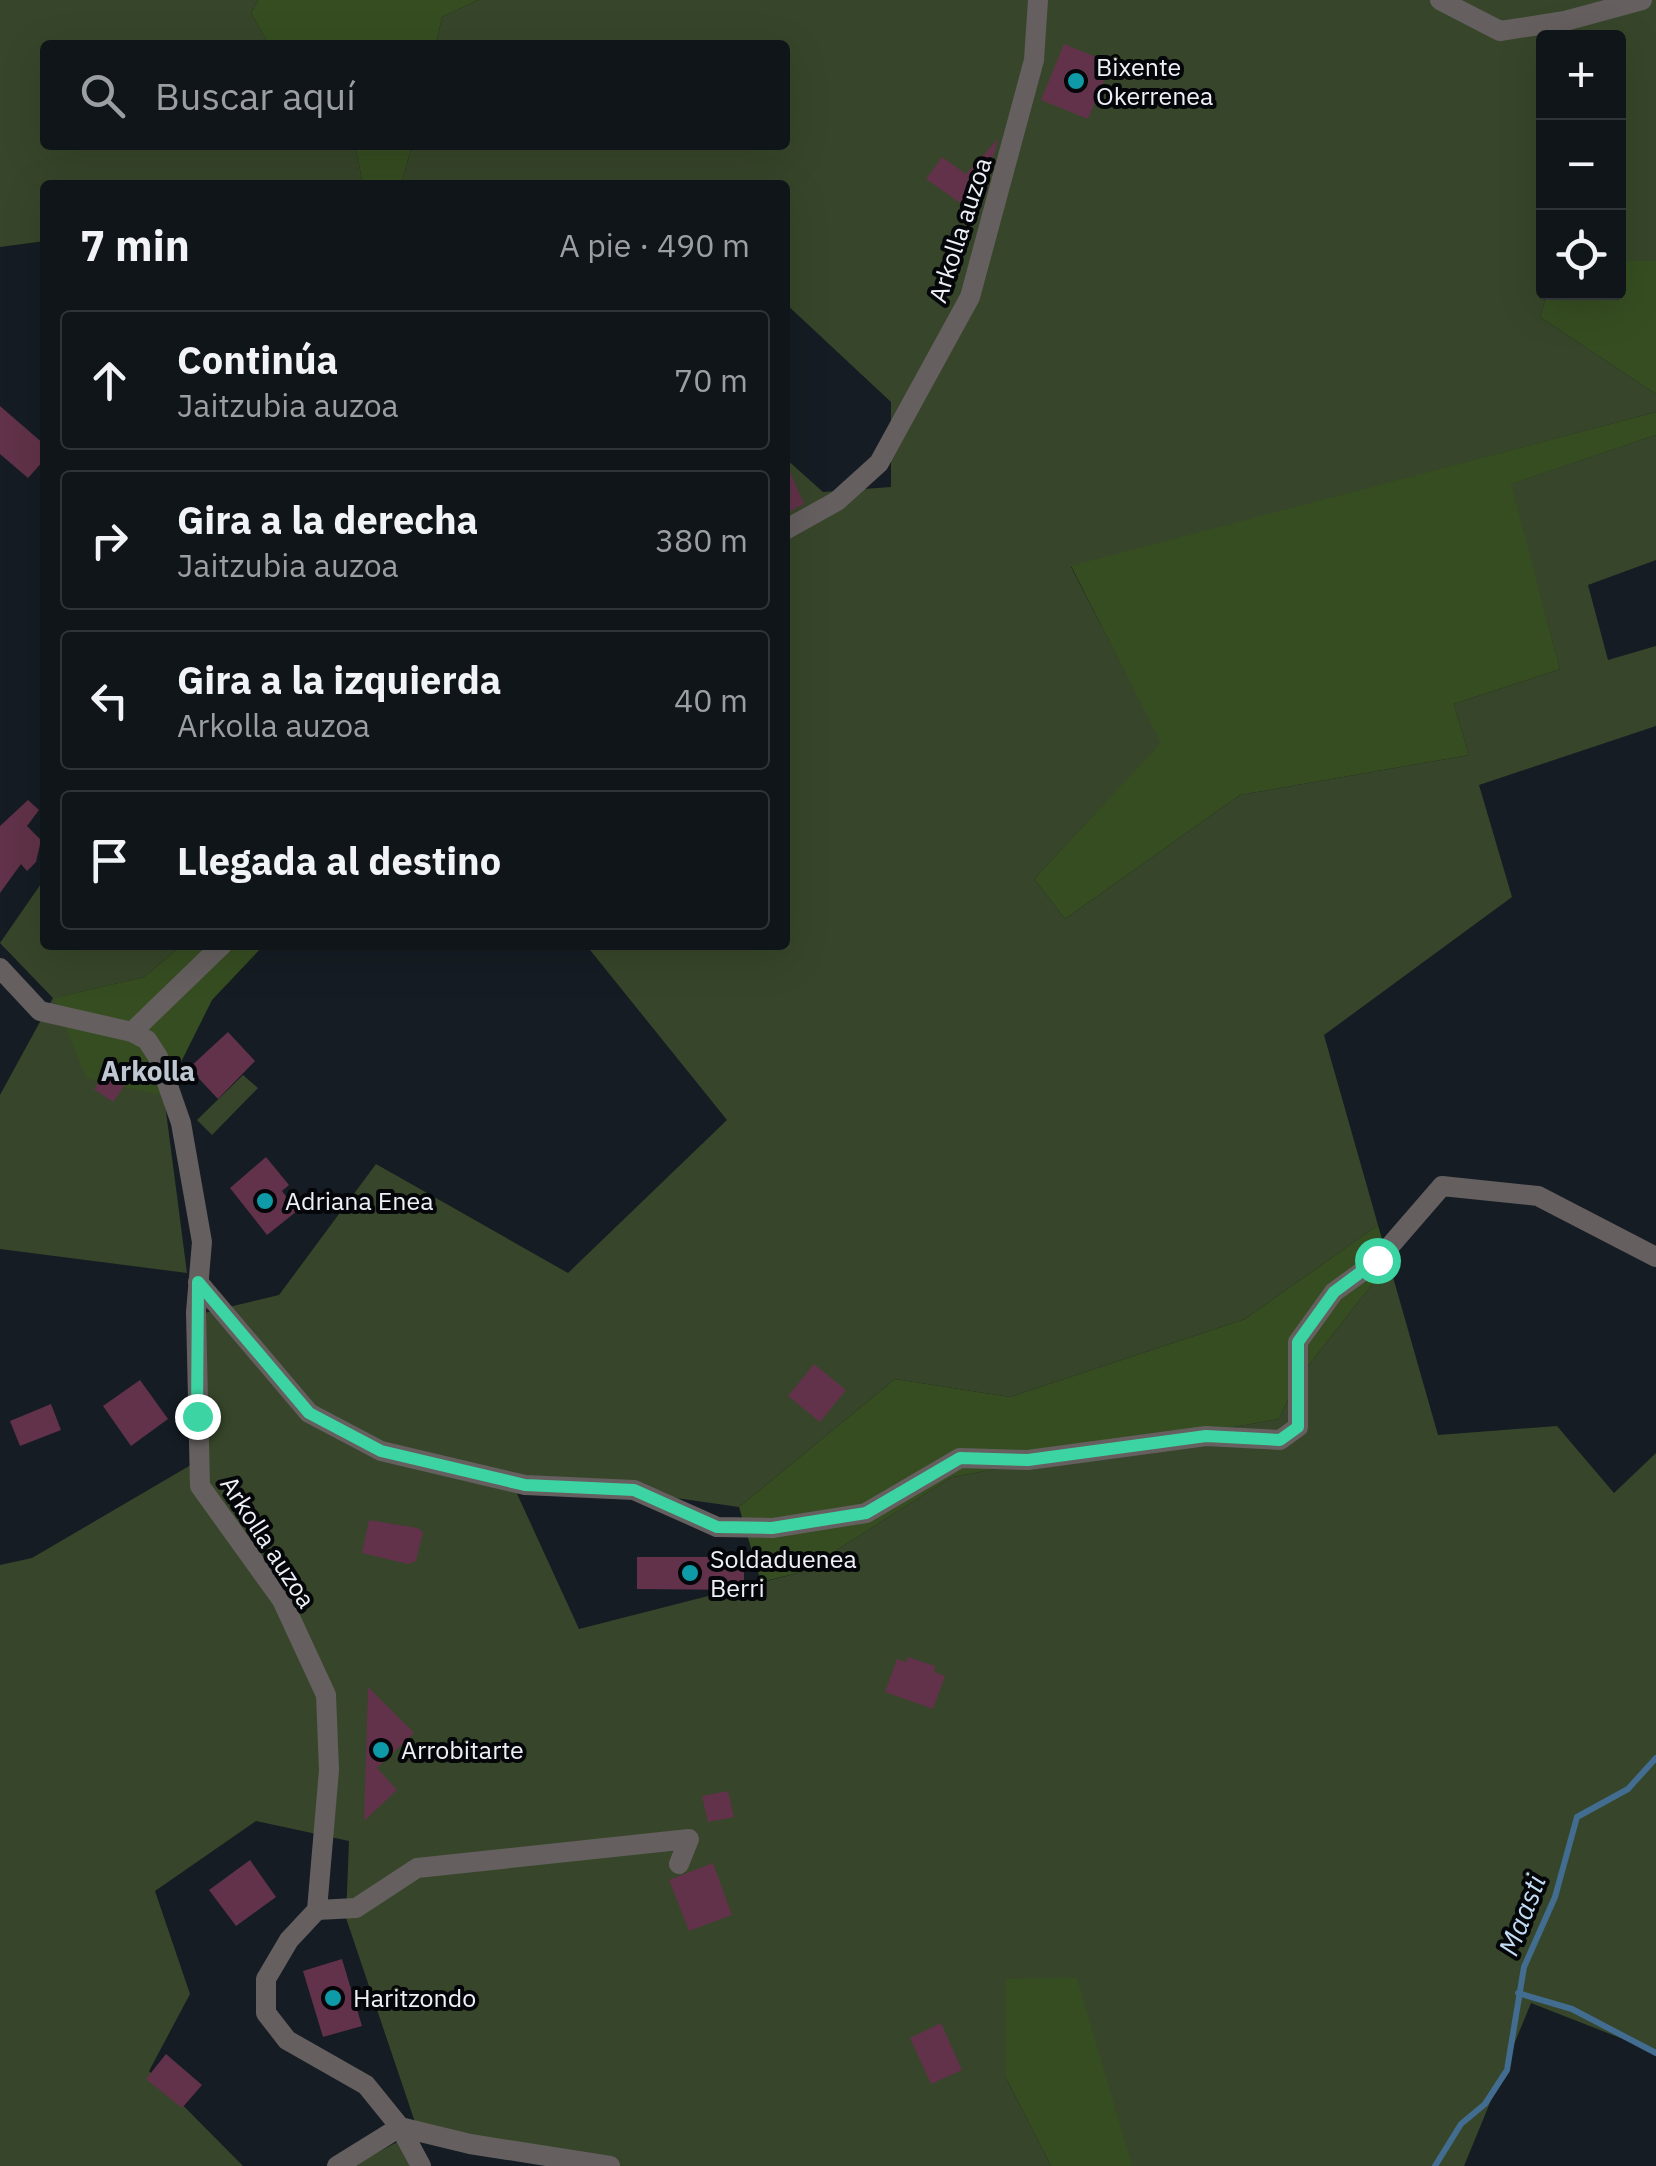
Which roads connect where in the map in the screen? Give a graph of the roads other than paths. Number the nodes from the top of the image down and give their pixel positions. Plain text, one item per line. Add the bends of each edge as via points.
1 (1038, 0) edge
2 (1440, 0) edge
3 (1642, 0) edge
4 (790, 527) edge
5 (217, 950) edge
6 (0, 968) edge
7 (132, 1032) junction
8 (1656, 1258) edge
9 (198, 1282) junction
10 (679, 1864) dead end
11 (317, 1910) junction
12 (400, 2127) junction
13 (336, 2166) edge
14 (421, 2166) edge
15 (610, 2166) edge

1 - 4 street, Arkolla auzoa via 1034,60 970,297 880,463 836,501
2 - 3 street via 1500,31
5 - 7 street
6 - 7 street via 40,1012
7 - 9 street, Arkolla auzoa via 158,1058 181,1123 202,1242
8 - 9 street via 1538,1196 1442,1186 1377,1260 1334,1292 1298,1342 1298,1427 1280,1440 1206,1436 1028,1460 960,1458 866,1513 772,1528 717,1527 634,1490 525,1485 381,1451 309,1413
9 - 11 street, Arkolla auzoa via 200,1486 282,1600 326,1694 329,1770
10 - 11 street via 689,1839 417,1868 356,1908
11 - 12 street via 266,1979 266,2013 287,2040 366,2085
12 - 13 street
12 - 14 street
12 - 15 street

